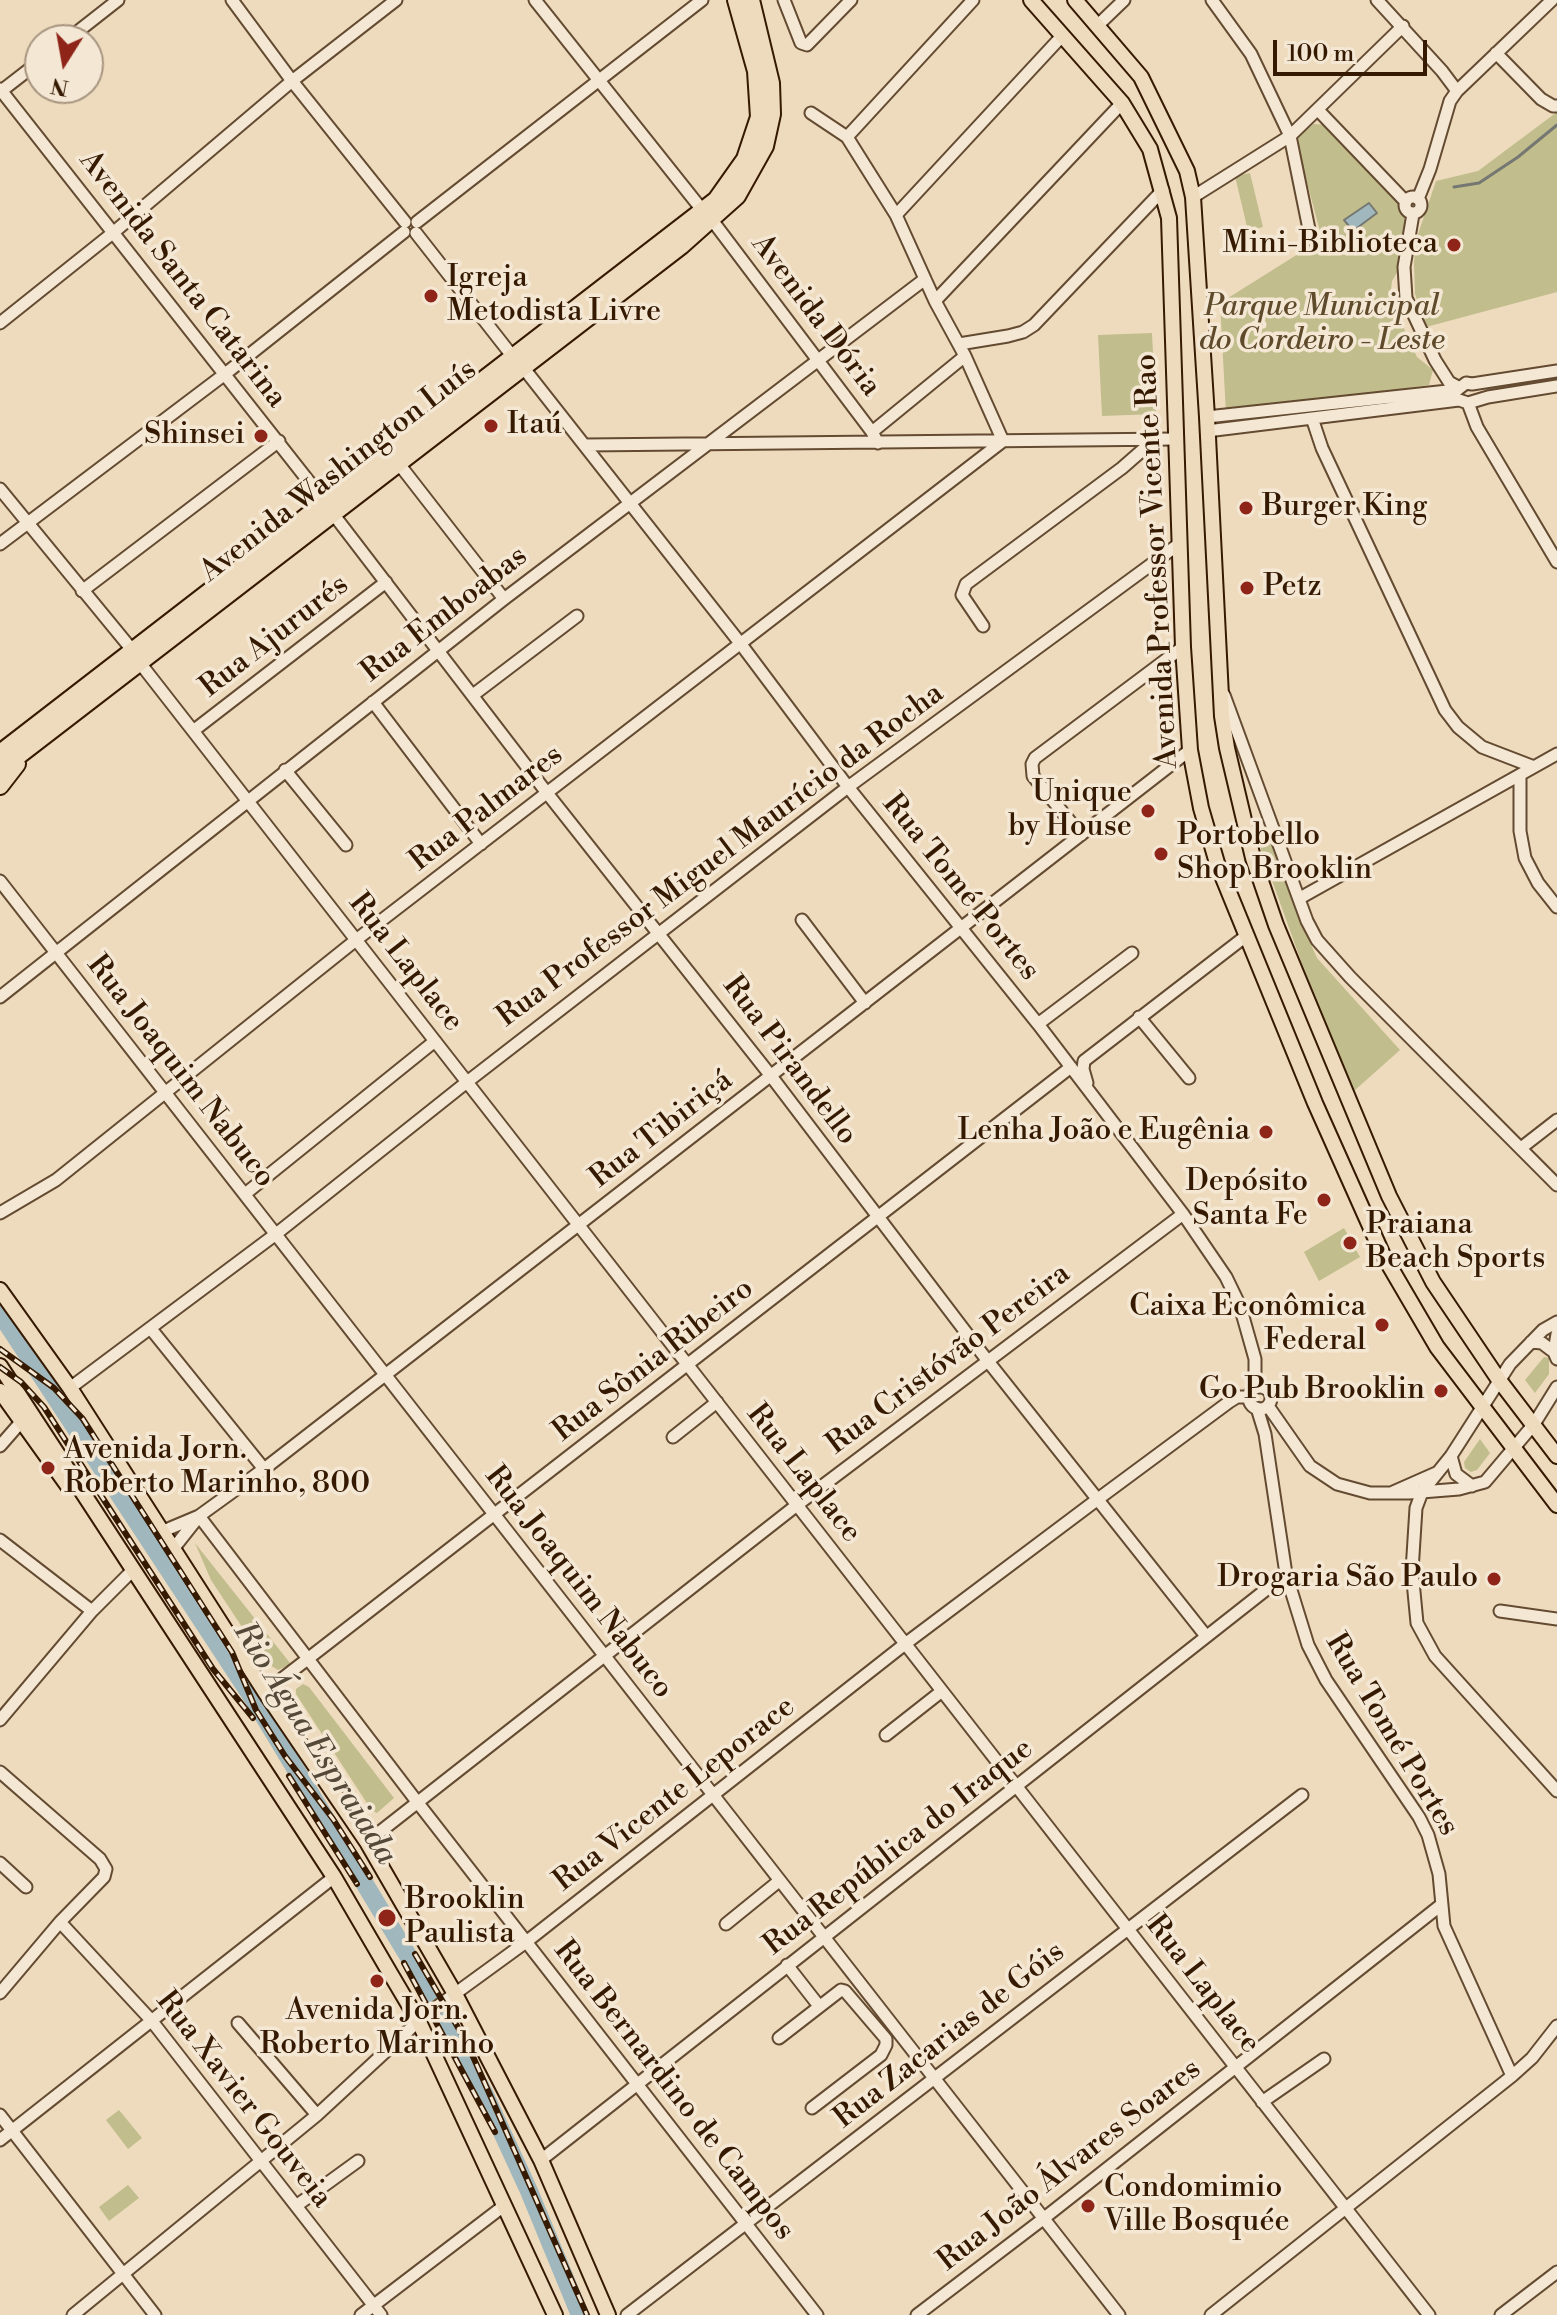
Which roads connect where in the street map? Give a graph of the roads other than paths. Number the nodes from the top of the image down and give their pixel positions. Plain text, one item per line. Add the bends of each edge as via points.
1 (118, 0) edge
2 (232, 0) edge
3 (396, 0) edge
4 (535, 0) edge
5 (702, 0) edge
6 (736, 0) edge
7 (753, 0) edge
8 (784, 0) edge
9 (851, 0) edge
10 (973, 0) edge
11 (1031, 0) edge
12 (1075, 0) edge
13 (1124, 0) edge
14 (1212, 0) edge
15 (1377, 0) edge
16 (1552, 0) edge
17 (87, 24) edge
18 (1098, 25) junction
19 (1403, 26) junction
20 (1062, 36) junction
21 (1496, 53) junction
22 (24, 73) edge
23 (598, 79) junction
24 (292, 81) junction
25 (1, 91) edge
26 (1457, 91) junction
27 (1122, 103) junction
28 (1557, 106) edge
29 (1318, 110) junction
30 (811, 113) dead end
31 (1290, 136) junction
32 (847, 137) junction
33 (1163, 190) junction
34 (1193, 197) junction
35 (1412, 200) junction
36 (896, 215) junction
37 (708, 216) junction
38 (411, 227) junction
39 (114, 232) junction
40 (1311, 239) dead end
41 (925, 279) junction
42 (935, 301) junction
43 (0, 323) edge
44 (959, 344) junction
45 (965, 356) junction
46 (818, 360) junction
47 (517, 361) junction
48 (1557, 371) edge
49 (225, 374) junction
50 (1557, 386) edge
51 (1463, 396) junction
52 (1312, 418) junction
53 (1207, 424) junction
54 (875, 437) junction
55 (1175, 439) junction
56 (1154, 440) junction
57 (279, 441) junction
58 (1003, 441) junction
59 (706, 444) junction
60 (586, 445) junction
61 (399, 464) junction
62 (0, 489) edge
63 (630, 503) junction
64 (330, 508) junction
65 (27, 524) junction
66 (0, 544) edge
67 (1179, 544) junction
68 (1557, 562) edge
69 (386, 582) junction
70 (82, 591) junction
71 (504, 599) junction
72 (577, 616) dead end
73 (983, 626) dead end
74 (740, 643) junction
75 (1183, 647) junction
76 (439, 651) junction
77 (136, 657) junction
78 (1221, 687) junction
79 (473, 695) junction
80 (373, 702) junction
81 (193, 731) junction
82 (28, 739) junction
83 (0, 742) edge
84 (1190, 750) junction
85 (1557, 754) edge
86 (8, 755) edge
87 (1534, 767) junction
88 (0, 770) edge
89 (285, 770) junction
90 (1520, 775) junction
91 (0, 786) edge
92 (848, 787) junction
93 (547, 793) junction
94 (248, 801) junction
95 (1081, 835) junction
96 (481, 844) junction
97 (346, 845) dead end
98 (0, 881) edge
99 (1300, 898) junction
100 (1557, 907) edge
101 (802, 920) dead end
102 (961, 928) junction
103 (661, 934) junction
104 (1246, 936) junction
105 (356, 940) junction
106 (56, 953) junction
107 (1132, 953) dead end
108 (0, 997) edge
109 (865, 1003) junction
110 (1139, 1017) junction
111 (1038, 1024) junction
112 (435, 1041) junction
113 (1071, 1067) junction
114 (771, 1076) junction
115 (1189, 1078) dead end
116 (467, 1082) junction
117 (1090, 1092) junction
118 (166, 1094) junction
119 (1557, 1120) edge
120 (1521, 1148) junction
121 (1557, 1185) edge
122 (245, 1194) junction
123 (0, 1213) edge
124 (1183, 1214) junction
125 (877, 1218) junction
126 (578, 1225) junction
127 (276, 1234) junction
128 (0, 1290) edge
129 (1557, 1322) edge
130 (151, 1329) junction
131 (1557, 1334) edge
132 (1531, 1342) junction
133 (1556, 1356) edge
134 (987, 1360) junction
135 (687, 1365) junction
136 (0, 1366) edge
137 (386, 1375) junction
138 (1499, 1380) junction
139 (1557, 1387) edge
140 (70, 1388) junction
141 (0, 1391) edge
142 (1252, 1392) junction
143 (717, 1402) junction
144 (1262, 1407) junction
145 (1482, 1408) junction
146 (21, 1422) junction
147 (1534, 1424) junction
148 (1284, 1426) junction
149 (1265, 1434) junction
150 (673, 1437) dead end
151 (0, 1446) edge
152 (1514, 1448) junction
153 (1451, 1456) junction
154 (1557, 1456) edge
155 (264, 1469) junction
156 (1436, 1473) junction
157 (1472, 1487) junction
158 (1422, 1492) junction
159 (1393, 1493) junction
160 (1098, 1499) junction
161 (797, 1505) junction
162 (1557, 1505) edge
163 (97, 1512) junction
164 (494, 1514) junction
165 (199, 1516) junction
166 (161, 1532) junction
167 (0, 1540) edge
168 (173, 1549) junction
169 (132, 1571) junction
170 (1286, 1574) junction
171 (92, 1611) junction
172 (1500, 1611) dead end
173 (1557, 1619) edge
174 (1206, 1636) junction
175 (905, 1644) junction
176 (604, 1655) junction
177 (308, 1659) junction
178 (942, 1691) junction
179 (265, 1692) junction
180 (0, 1720) edge
181 (886, 1735) dead end
182 (0, 1772) edge
183 (1017, 1787) junction
184 (1557, 1791) edge
185 (1302, 1795) dead end
186 (714, 1796) junction
187 (418, 1803) junction
188 (367, 1842) junction
189 (0, 1863) edge
190 (334, 1877) junction
191 (779, 1881) junction
192 (26, 1887) dead end
193 (1441, 1905) junction
194 (60, 1922) junction
195 (726, 1924) dead end
196 (1128, 1929) junction
197 (822, 1936) junction
198 (526, 1942) junction
199 (787, 1965) junction
200 (0, 1993) edge
201 (452, 1996) junction
202 (819, 2006) junction
203 (151, 2020) junction
204 (421, 2020) junction
205 (238, 2023) dead end
206 (1557, 2026) edge
207 (779, 2038) dead end
208 (1324, 2059) dead end
209 (1236, 2068) junction
210 (1512, 2076) junction
211 (935, 2077) junction
212 (638, 2083) junction
213 (1262, 2102) junction
214 (812, 2108) dead end
215 (0, 2115) edge
216 (317, 2115) junction
217 (12, 2129) junction
218 (0, 2140) edge
219 (541, 2160) junction
220 (261, 2161) junction
221 (358, 2161) dead end
222 (505, 2205) junction
223 (296, 2206) junction
224 (1345, 2208) junction
225 (1043, 2219) junction
226 (745, 2222) junction
227 (1557, 2272) edge
228 (123, 2276) junction
229 (377, 2310) edge
230 (73, 2315) edge
231 (155, 2315) edge
232 (361, 2315) edge
233 (555, 2315) edge
234 (608, 2315) edge
235 (627, 2315) edge
236 (817, 2315) edge
237 (917, 2315) edge
238 (1119, 2315) edge
239 (1211, 2315) edge
240 (1429, 2315) edge
241 (1501, 2315) edge

1 - 17 street
2 - 24 street, Rua Tomé Portes
3 - 24 street
4 - 23 street, Avenida Dória
5 - 23 street
6 - 37 highway, Avenida Washington Luís via 756,71 759,117 745,159
7 - 37 highway, Avenida Washington Luís via 771,83 770,130 737,196
8 - 9 street via 801,43 809,44
10 - 32 street
11 - 20 main road, Avenida Professor Vicente Rao
12 - 18 main road, Avenida Professor Vicente Rao
13 - 18 street
14 - 31 street via 1251,54
15 - 19 street
16 - 21 street
18 - 34 main road, Avenida Professor Vicente Rao via 1141,77 1187,171
19 - 26 street
19 - 29 street
20 - 27 main road, Avenida Professor Vicente Rao
20 - 36 street
21 - 26 street
21 - 28 street via 1541,99
22 - 25 street
23 - 37 street, Avenida Dória
23 - 38 street
24 - 38 street, Rua Tomé Portes
24 - 39 street
25 - 39 street, Avenida Santa Catarina
26 - 35 street via 1444,114 1430,169
27 - 33 main road, Avenida Professor Vicente Rao via 1150,149
27 - 42 street
29 - 31 street
29 - 35 street
30 - 32 street
31 - 34 street
31 - 40 street
32 - 36 street
33 - 44 street via 1034,325 1008,336
33 - 55 main road, Avenida Professor Vicente Rao via 1169,218
34 - 53 main road, Avenida Professor Vicente Rao
35 - 51 street via 1406,209 1413,214 1404,267 1406,298 1435,360
36 - 41 street
37 - 46 street, Avenida Dória
37 - 47 highway, Avenida Washington Luís
38 - 47 street, Rua Tomé Portes
38 - 49 street
39 - 43 street
39 - 49 street, Avenida Santa Catarina
41 - 42 street
41 - 46 street, Rua Emboabas
42 - 44 street
44 - 45 street
45 - 54 street
45 - 58 street
46 - 54 street, Avenida Dória
46 - 59 street, Rua Emboabas
47 - 60 street, Rua Tomé Portes
47 - 61 highway, Avenida Washington Luís
47 - 64 highway, Avenida Washington Luís
48 - 51 street via 1463,383
49 - 57 street, Avenida Santa Catarina
49 - 65 street
50 - 51 street
51 - 52 street
51 - 53 street
51 - 68 street
52 - 53 street
52 - 87 street via 1445,710 1482,747
53 - 78 main road, Avenida Professor Vicente Rao
54 - 58 street
54 - 59 street
55 - 56 street
55 - 67 main road, Avenida Professor Vicente Rao
56 - 58 street
56 - 73 street via 966,584 962,595
57 - 64 street, Avenida Santa Catarina
57 - 70 street
58 - 74 street, Rua Palmares
59 - 60 street
59 - 63 street, Rua Emboabas
60 - 63 street, Rua Tomé Portes
61 - 64 highway, Avenida Washington Luís
61 - 71 street
62 - 65 street, Rua Laplace
63 - 71 street, Rua Emboabas
63 - 74 street, Rua Tomé Portes
64 - 69 street, Rua Pirandello
64 - 77 highway, Avenida Washington Luís
65 - 66 street
65 - 70 street, Rua Laplace
67 - 75 main road, Avenida Professor Vicente Rao
67 - 92 street, Rua Professor Miguel Maurício da Rocha
69 - 76 street, Rua Pirandello
69 - 81 street, Rua Ajururés
70 - 77 street, Rua Laplace
71 - 76 street, Rua Emboabas
72 - 79 street
74 - 92 street, Rua Tomé Portes
74 - 93 street, Rua Palmares
75 - 84 main road, Avenida Professor Vicente Rao
75 - 95 street via 1035,758 1033,776
76 - 79 street, Rua Pirandello
76 - 80 street, Rua Emboabas
77 - 81 street, Rua Laplace
77 - 82 highway, Avenida Washington Luís
78 - 99 street
78 - 138 main road, Avenida Professor Vicente Rao via 1227,748 1245,829 1276,925 1389,1196 1433,1282
79 - 93 street, Rua Pirandello
80 - 89 street, Rua Emboabas
80 - 96 street
81 - 94 street, Rua Laplace
82 - 83 highway
82 - 86 highway, Avenida Washington Luís
82 - 91 highway
84 - 95 street, Rua Tibiriçá
84 - 104 main road, Avenida Professor Vicente Rao via 1217,863
85 - 87 street
86 - 88 highway, Avenida Washington Luís
87 - 90 street
89 - 94 street, Rua Emboabas
89 - 97 street
90 - 99 street
90 - 100 street via 1525,858
92 - 102 street, Rua Tomé Portes
92 - 103 street, Rua Professor Miguel Maurício da Rocha
93 - 96 street, Rua Palmares
93 - 103 street, Rua Pirandello
94 - 105 street, Rua Laplace
94 - 106 street, Rua Emboabas
95 - 102 street, Rua Tibiriçá
96 - 105 street, Rua Palmares
98 - 106 street, Rua Joaquim Nabuco
99 - 120 street via 1317,940
101 - 109 street
102 - 109 street, Rua Tibiriçá
102 - 111 street, Rua Tomé Portes
103 - 114 street, Rua Pirandello
103 - 116 street, Rua Professor Miguel Maurício da Rocha
104 - 110 street
104 - 145 main road, Avenida Professor Vicente Rao via 1382,1253 1437,1347
105 - 112 street, Rua Laplace
105 - 118 street, Rua Palmares
106 - 108 street, Rua Emboabas
106 - 118 street, Rua Joaquim Nabuco
107 - 111 street
109 - 114 street, Rua Tibiriçá
110 - 115 street
110 - 117 street via 1084,1061
111 - 113 street, Rua Tomé Portes
112 - 116 street, Rua Laplace
112 - 122 street
113 - 117 street, Rua Tomé Portes
113 - 125 street, Rua Sônia Ribeiro
114 - 125 street, Rua Pirandello
114 - 126 street, Rua Tibiriçá
116 - 126 street, Rua Laplace
116 - 127 street, Rua Professor Miguel Maurício da Rocha
117 - 124 street, Rua Tomé Portes
118 - 122 street, Rua Joaquim Nabuco
118 - 123 street, Rua Palmares via 56,1180
119 - 120 street
120 - 121 street
122 - 127 street, Rua Joaquim Nabuco
124 - 134 street, Rua Cristóvão Pereira
124 - 142 street, Rua Tomé Portes via 1240,1306 1255,1359
125 - 134 street, Rua Pirandello
125 - 135 street, Rua Sônia Ribeiro
126 - 135 street, Rua Laplace
126 - 137 street, Rua Tibiriçá
127 - 130 street, Rua Professor Miguel Maurício da Rocha
127 - 137 street, Rua Joaquim Nabuco
128 - 140 main road
129 - 132 street
130 - 140 street, Rua Professor Miguel Maurício da Rocha
130 - 155 street
131 - 133 street
132 - 133 street via 1542,1343
132 - 138 street
134 - 160 street, Rua Pirandello
134 - 161 street, Rua Cristóvão Pereira
135 - 143 street, Rua Laplace
135 - 164 street, Rua Sônia Ribeiro
136 - 163 main road
137 - 155 street, Rua Tibiriçá
137 - 164 street, Rua Joaquim Nabuco
138 - 145 street
138 - 147 main road, Avenida Professor Vicente Rao
139 - 147 street
140 - 166 main road
141 - 146 main road
142 - 144 street via 1251,1404
142 - 144 street via 1263,1387 1269,1391 1271,1399
142 - 160 street, Rua Vicente Leporace via 1229,1402
143 - 150 street
143 - 161 street, Rua Laplace
144 - 148 street
144 - 149 street, Rua Tomé Portes
145 - 152 main road, Avenida Professor Vicente Rao
145 - 153 street
146 - 151 street
146 - 163 main road via 79,1502
147 - 152 street
147 - 154 main road, Avenida Professor Vicente Rao
148 - 149 street via 1270,1425
148 - 159 street via 1310,1466 1337,1484
149 - 170 street, Rua Tomé Portes
152 - 157 street via 1490,1477
152 - 162 main road, Avenida Professor Vicente Rao
153 - 156 street
153 - 157 street via 1456,1474
155 - 165 street, Rua Tibiriçá
156 - 158 street
156 - 159 street
157 - 158 street
158 - 159 street
158 - 184 street via 1412,1571 1417,1623 1435,1656
160 - 174 street, Rua Pirandello
160 - 175 street, Rua Vicente Leporace
161 - 175 street, Rua Laplace
161 - 176 street, Rua Cristóvão Pereira
163 - 169 main road
164 - 176 street, Rua Joaquim Nabuco
164 - 177 street, Rua Sônia Ribeiro
165 - 166 street, Rua Tibiriçá
165 - 168 street, Rua Tibiriçá
165 - 177 street, Rua Bernardino de Campos
166 - 168 main road
167 - 171 street
168 - 179 main road
169 - 171 street
169 - 190 main road
170 - 174 street, Rua República do Iraque
170 - 193 street, Rua Tomé Portes via 1308,1645 1326,1680 1428,1835
171 - 180 street
172 - 173 street
174 - 183 street, Rua República do Iraque
175 - 178 street, Rua Laplace
175 - 186 street, Rua Vicente Leporace
176 - 186 street, Rua Joaquim Nabuco
176 - 187 street, Rua Cristóvão Pereira
177 - 179 street, Rua Sônia Ribeiro
177 - 187 street, Rua Bernardino de Campos
178 - 181 street
178 - 183 street, Rua Laplace
179 - 188 main road
182 - 194 street via 106,1869
183 - 196 street, Rua Laplace
183 - 197 street, Rua República do Iraque
185 - 196 street, Rua Zacarias de Góis
186 - 191 street, Rua Joaquim Nabuco
186 - 198 street, Rua Vicente Leporace
187 - 188 street, Rua Cristóvão Pereira
187 - 198 street, Rua Bernardino de Campos
188 - 201 main road
189 - 192 street
190 - 203 street
190 - 204 main road
191 - 195 street
191 - 197 street, Rua Joaquim Nabuco
193 - 209 street, Rua João Álvares Soares
193 - 210 street, Rua Tomé Portes via 1453,1948
194 - 200 street
194 - 203 street, Rua Xavier Gouveia
196 - 209 street, Rua Laplace
196 - 211 street, Rua Zacarias de Góis
197 - 199 street, Rua República do Iraque
197 - 211 street, Rua Joaquim Nabuco
198 - 201 street, Rua Vicente Leporace
198 - 212 street, Rua Bernardino de Campos
199 - 202 street
199 - 212 street, Rua República do Iraque
201 - 204 street, Rua Vicente Leporace
201 - 219 main road
202 - 207 street
202 - 214 street via 845,1991 886,2045 881,2055
203 - 217 street
203 - 220 street, Rua Xavier Gouveia
204 - 216 street, Rua Vicente Leporace
204 - 222 main road
205 - 216 street
206 - 210 street
208 - 213 street
209 - 213 street, Rua Laplace
209 - 225 street, Rua João Álvares Soares
210 - 224 street
211 - 225 street, Rua Joaquim Nabuco
211 - 226 street, Rua Zacarias de Góis
212 - 219 street, Rua República do Iraque
212 - 226 street, Rua Bernardino de Campos
213 - 224 street, Rua Laplace
215 - 217 street
216 - 220 street, Rua Vicente Leporace
217 - 218 street
217 - 228 street
219 - 234 main road
220 - 223 street, Rua Xavier Gouveia
220 - 228 street, Rua Vicente Leporace
221 - 223 street
222 - 229 street
222 - 233 main road
223 - 229 street, Rua Xavier Gouveia
224 - 239 street
224 - 240 street, Rua Laplace
225 - 237 street, Rua João Álvares Soares
225 - 238 street, Rua Joaquim Nabuco
226 - 235 street, Rua Zacarias de Góis
226 - 236 street, Rua Bernardino de Campos
227 - 241 street
228 - 230 street, Rua Vicente Leporace
228 - 231 street
229 - 232 street

